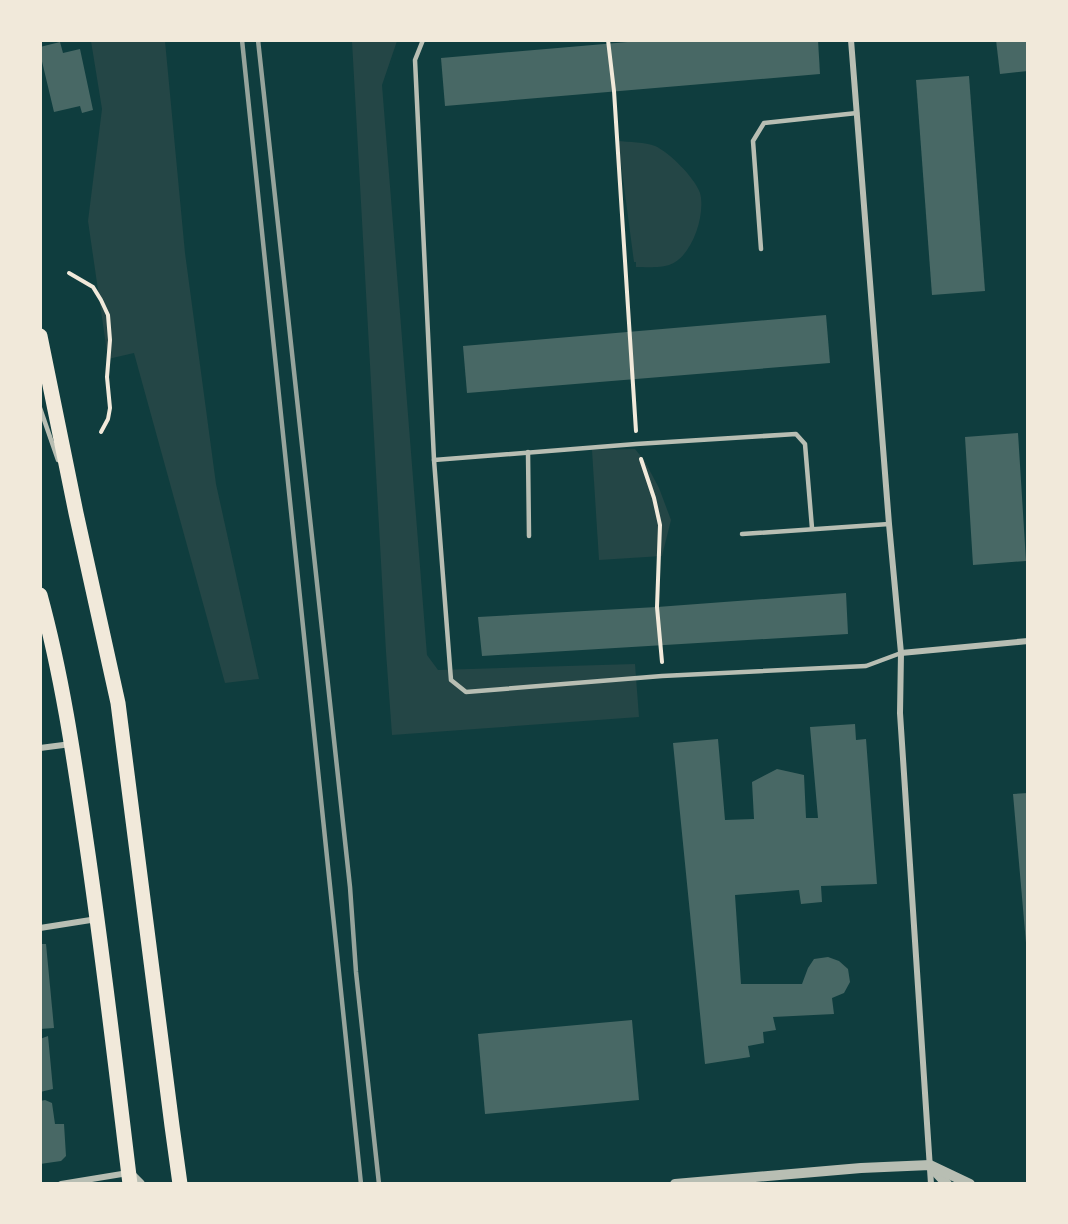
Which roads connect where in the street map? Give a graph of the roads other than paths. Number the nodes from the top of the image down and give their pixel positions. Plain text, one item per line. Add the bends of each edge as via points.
1 (423, 40) edge
2 (851, 40) edge
3 (858, 113) junction
4 (761, 249) dead end
5 (40, 336) edge
6 (40, 408) edge
7 (528, 452) junction
8 (434, 460) junction
9 (76, 513) junction
10 (889, 524) junction
11 (812, 528) junction
12 (742, 534) dead end
13 (529, 536) dead end
14 (40, 594) edge
15 (1028, 641) edge
16 (901, 653) junction
17 (72, 744) junction
18 (40, 748) edge
19 (97, 919) junction
20 (40, 928) edge
21 (930, 1165) junction
22 (133, 1180) edge
23 (61, 1184) edge
24 (180, 1184) edge
25 (675, 1184) edge
26 (931, 1184) edge
27 (947, 1184) edge
28 (970, 1184) edge

1 - 8 lane via 415,60
2 - 3 street
3 - 4 lane via 764,123 753,141
3 - 10 street
5 - 9 main road
6 - 9 lane
7 - 8 lane
7 - 11 lane via 796,435 805,444
7 - 13 lane
8 - 16 lane via 451,680 466,692 662,676 866,666
9 - 24 main road via 118,703
10 - 11 lane
10 - 16 street
11 - 12 lane
14 - 17 main road
15 - 16 street
16 - 21 street via 900,713
17 - 18 street
17 - 19 main road
19 - 20 street
19 - 22 main road
21 - 25 street
21 - 26 street
21 - 27 street
21 - 28 street
22 - 23 street

